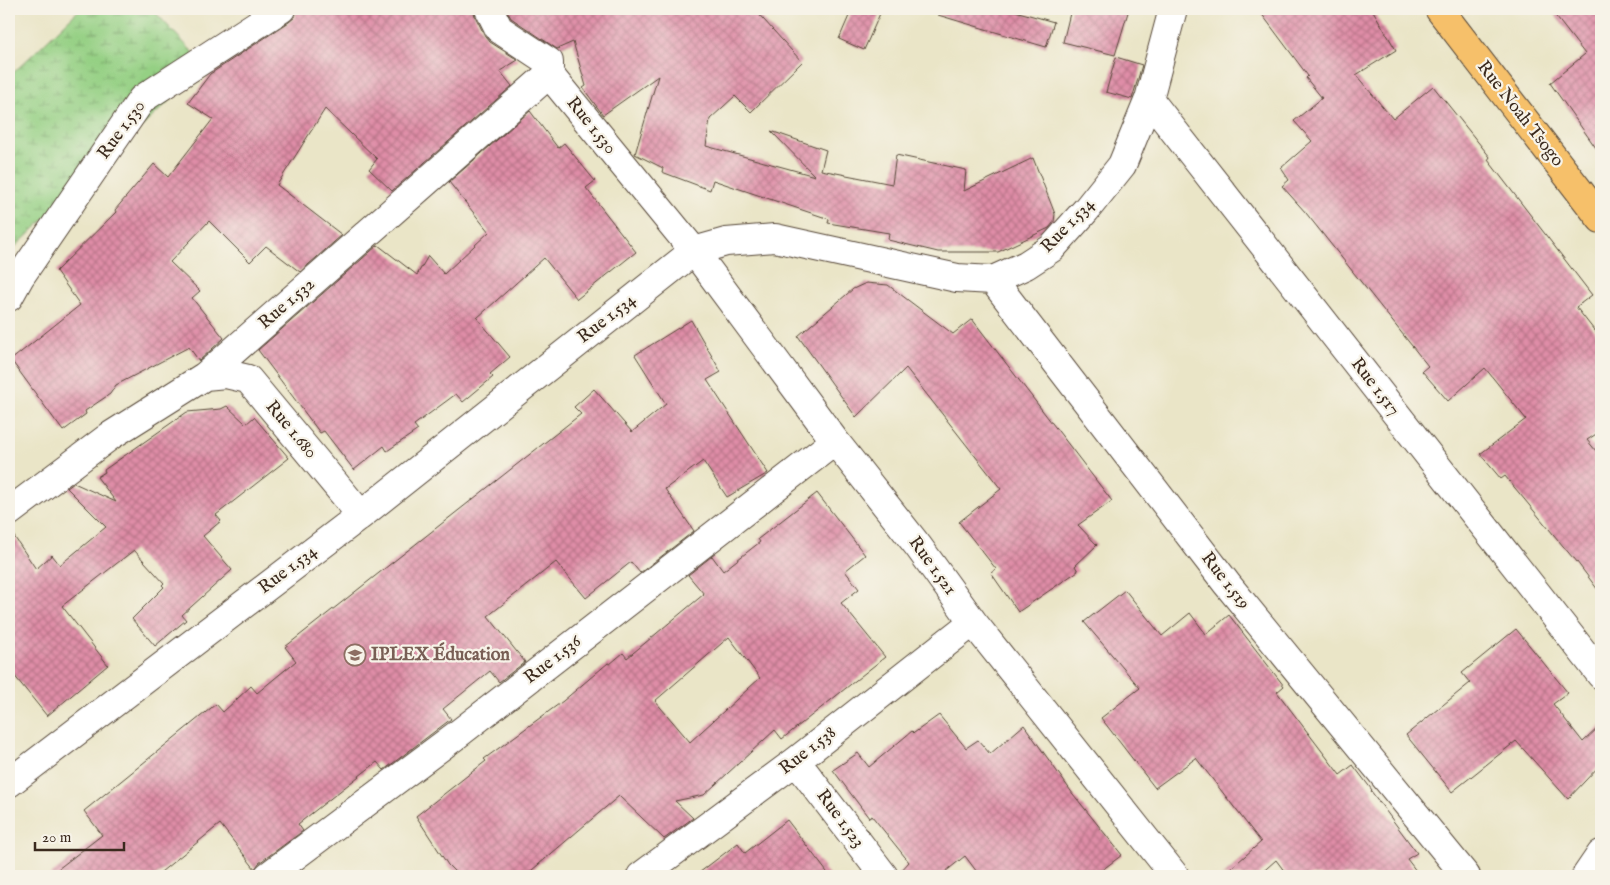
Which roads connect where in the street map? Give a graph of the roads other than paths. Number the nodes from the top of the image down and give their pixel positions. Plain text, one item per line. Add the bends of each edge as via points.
1 (281, 9) edge
2 (490, 9) edge
3 (1173, 9) edge
4 (1439, 9) edge
5 (549, 74) junction
6 (1149, 99) junction
7 (1601, 219) edge
8 (694, 251) junction
9 (993, 280) junction
10 (9, 297) edge
11 (205, 376) junction
12 (836, 441) junction
13 (9, 512) edge
14 (361, 515) junction
15 (973, 622) junction
16 (1601, 675) edge
17 (796, 761) junction
18 (9, 782) edge
19 (1601, 854) edge
20 (268, 876) edge
21 (641, 876) edge
22 (884, 876) edge
23 (1174, 876) edge
24 (1466, 876) edge
25 (1586, 876) edge

1 - 10 street, Rue 1.530 via 142,99
2 - 5 street, Rue 1.530 via 499,29 549,62
3 - 6 street, Rue 1.534
4 - 7 main road, Rue Noah Tsogo
5 - 8 street, Rue 1.530
5 - 11 street, Rue 1.532
6 - 9 street, Rue 1.534 via 1122,165 1086,210 1052,248 1026,265
6 - 16 street, Rue 1.517
8 - 9 street, Rue 1.534 via 726,242 775,238 957,278
8 - 12 street, Rue 1.521
8 - 14 street, Rue 1.534
9 - 24 street, Rue 1.519 via 1227,584
11 - 13 street, Rue 1.532 via 110,436
11 - 14 street, Rue 1.680 via 226,374 248,379
12 - 15 street, Rue 1.521
12 - 20 street, Rue 1.536 via 458,734
14 - 18 street, Rue 1.534
15 - 17 street, Rue 1.538
15 - 23 street, Rue 1.521
17 - 21 street, Rue 1.538
17 - 22 street, Rue 1.523
19 - 25 street

